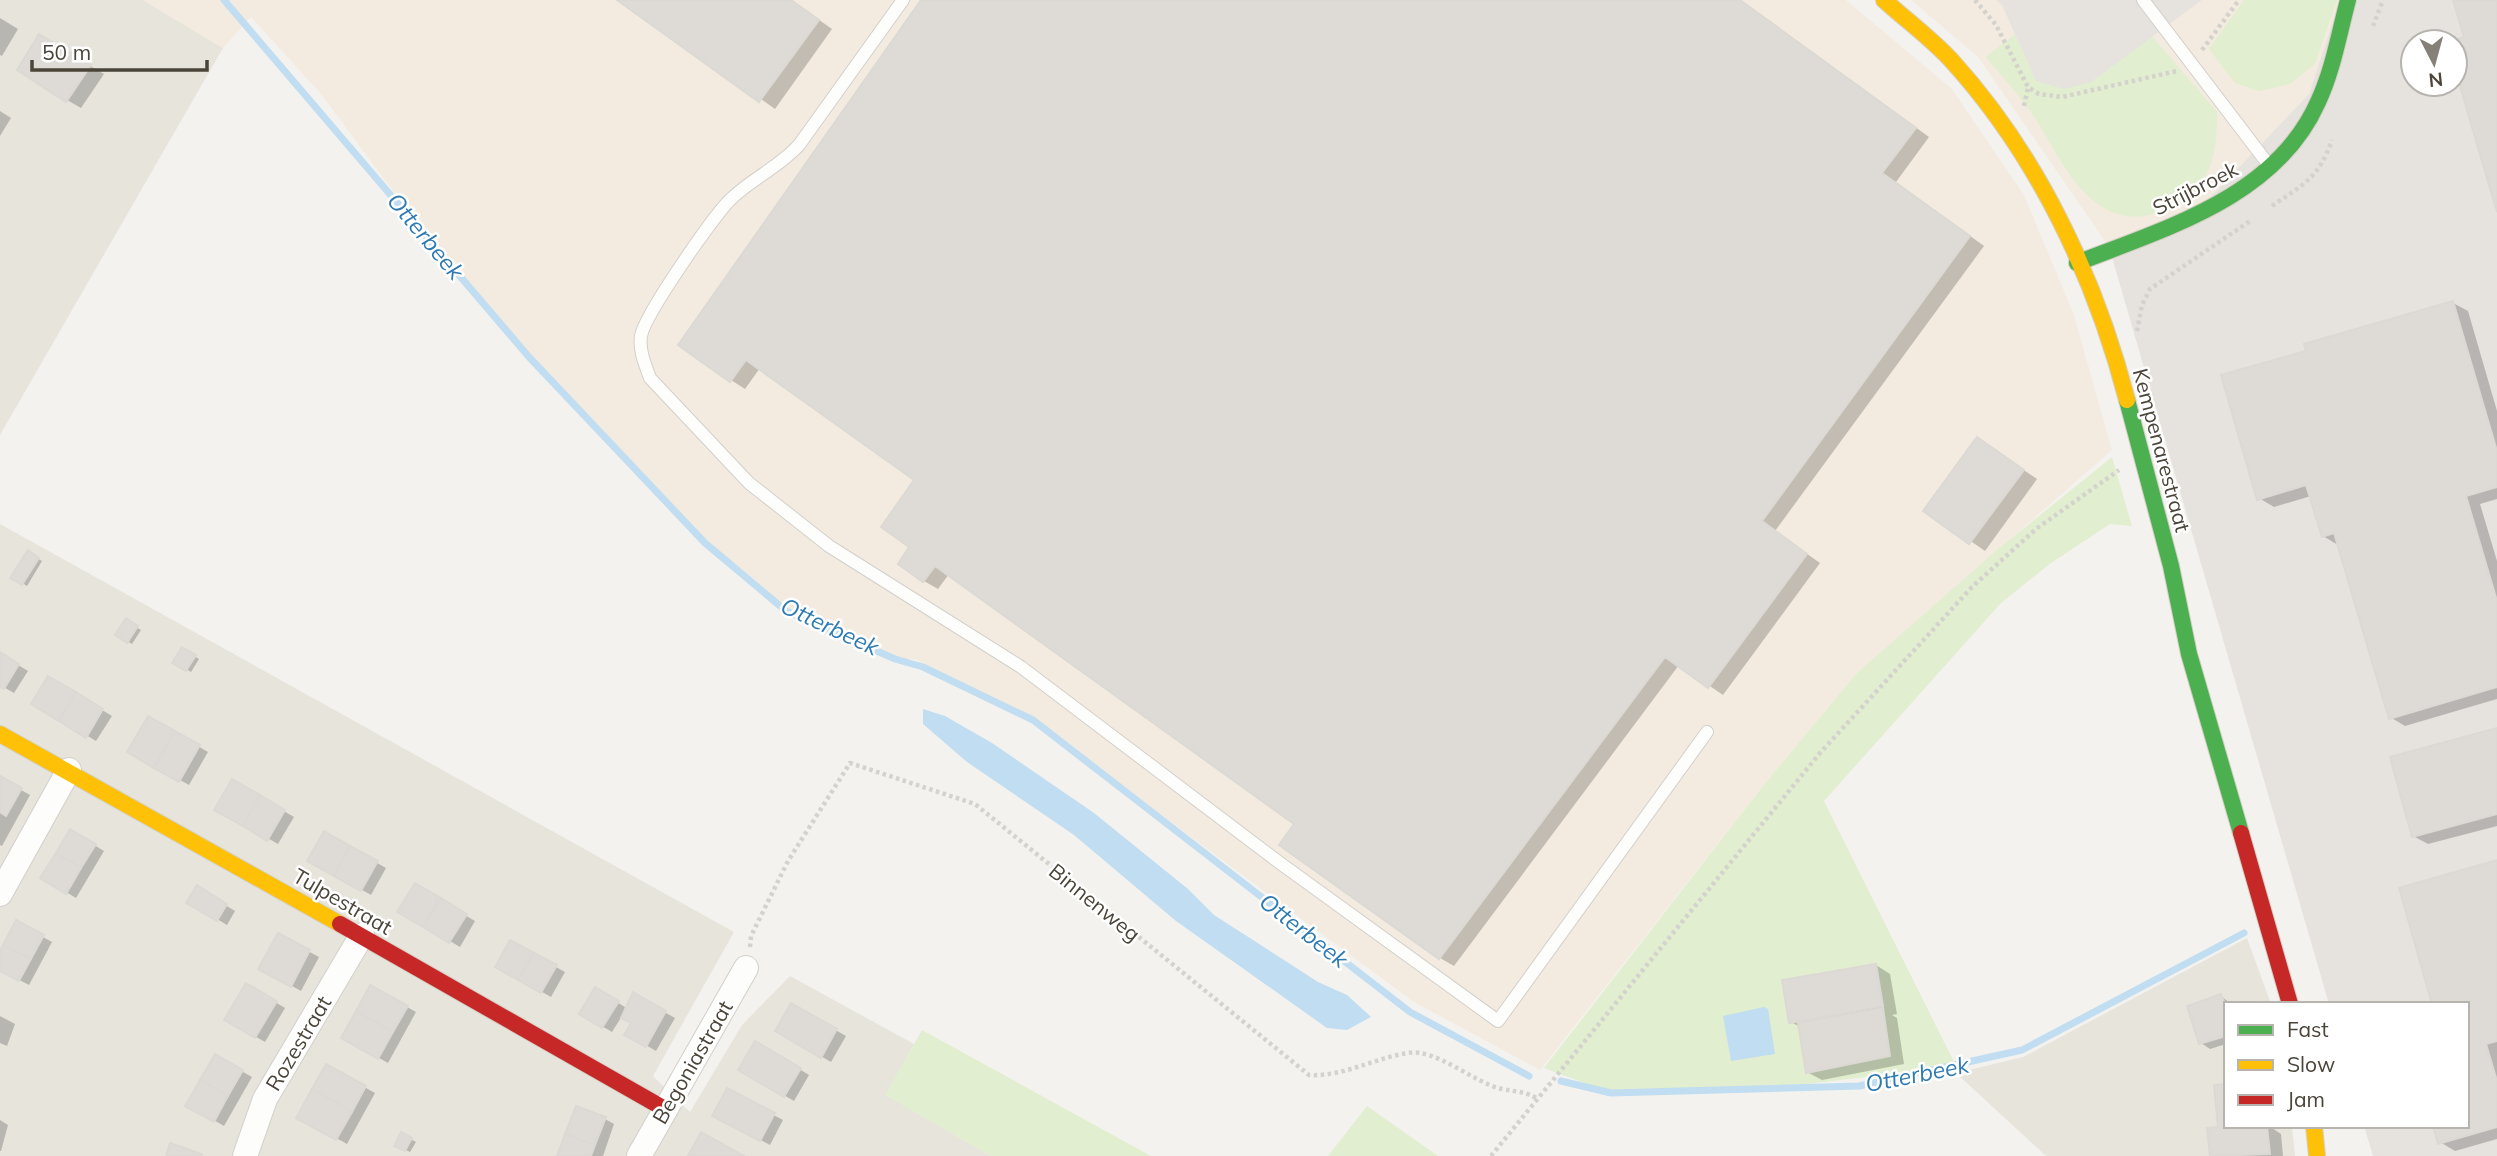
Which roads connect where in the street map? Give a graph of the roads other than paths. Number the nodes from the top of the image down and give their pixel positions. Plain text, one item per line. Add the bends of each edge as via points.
1 (903, 0) edge
2 (1884, 0) edge
3 (2143, 0) edge
4 (2348, 0) edge
5 (2272, 168) junction
6 (2077, 263) junction
7 (2102, 375) dead end
8 (2127, 468) road end
9 (2189, 654) junction
10 (1707, 732) dead end
11 (0, 734) edge
12 (69, 770) junction
13 (0, 894) edge
14 (362, 935) junction
15 (746, 968) road end
16 (2289, 1002) edge
17 (663, 1108) junction
18 (2314, 1128) edge
19 (244, 1156) edge
20 (639, 1156) edge
21 (2317, 1156) edge

1 - 10 lane via 799,145 782,164 729,200 648,313 641,336 642,357 650,377 749,483 829,546 1021,667 1498,1021
2 - 6 street, Kempenarestraat via 1950,59 1994,111 2045,190
3 - 5 lane
4 - 5 street, Strijbroek via 2312,115
5 - 6 street, Strijbroek via 2208,209
6 - 7 street, Kempenarestraat
6 - 9 street, Kempenarestraat via 2118,365 2143,451
8 - 9 street, Kempenarestraat via 2175,624
9 - 16 street, Kempenarestraat
11 - 12 street, Tulpestraat
12 - 13 street
12 - 14 street, Tulpestraat
14 - 17 street, Tulpestraat
14 - 19 street, Rozestraat via 265,1099
15 - 17 street, Begoniastraat
17 - 20 street, Begoniastraat
18 - 21 street

